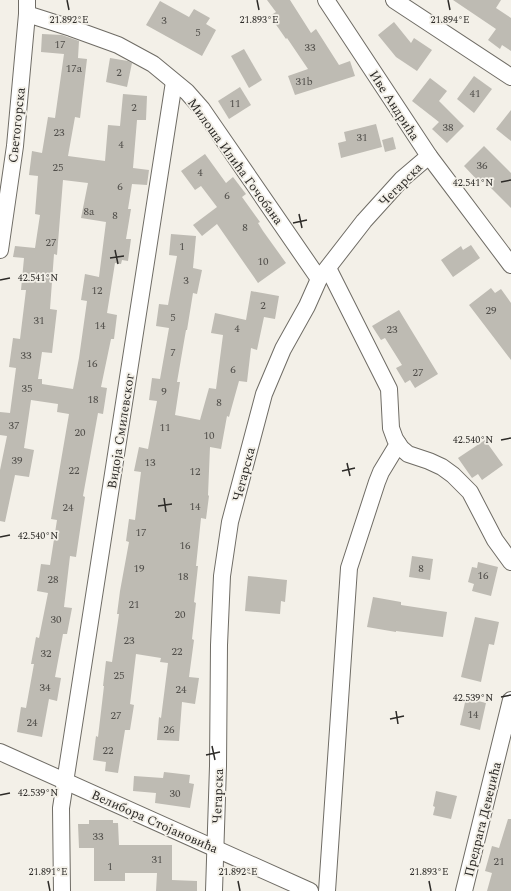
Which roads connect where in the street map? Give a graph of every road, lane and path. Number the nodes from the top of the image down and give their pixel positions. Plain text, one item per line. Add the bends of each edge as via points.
1 (326, 0) edge
2 (394, 0) edge
3 (27, 7) edge
4 (511, 78) edge
5 (174, 82) junction
6 (429, 156) junction
7 (0, 250) edge
8 (511, 265) edge
9 (324, 273) junction
10 (398, 444) junction
11 (511, 562) edge
12 (511, 700) edge
13 (0, 752) edge
14 (66, 781) junction
15 (215, 848) junction
16 (62, 891) edge
17 (214, 891) edge
18 (310, 891) edge
19 (327, 891) edge
20 (464, 891) edge

1 - 6 street, Иве Андрића
2 - 4 street
3 - 5 street, Милоша Илића Гочобана via 71,28 118,45 153,64
3 - 7 street, Светогорска via 15,146
5 - 9 street, Милоша Илића Гочобана via 202,109
5 - 14 street, Видоја Смилевског
6 - 8 street, Иве Андрића
6 - 9 street, Чегарска via 397,184 364,221
9 - 10 street, Милоша Илића Гочобана via 389,389 391,428
9 - 15 street, Чегарска via 283,349 264,394 230,522 222,576
10 - 11 street via 408,454 442,467 470,492 495,540
10 - 19 street via 377,482 349,568
12 - 20 street, Предрага Девеџића
13 - 14 street, Велибора Стојановића
14 - 15 street, Велибора Стојановића
14 - 16 street, Видоја Смилевског via 61,808
15 - 17 street, Чегарска
15 - 18 street, Велибора Стојановића

